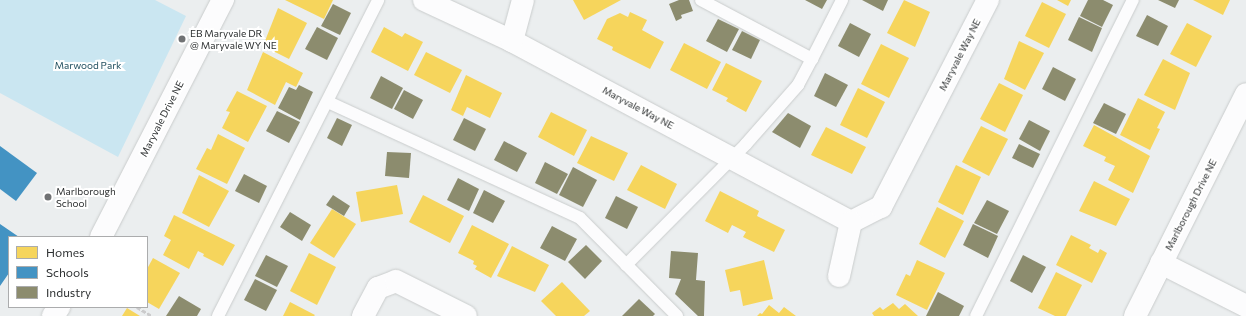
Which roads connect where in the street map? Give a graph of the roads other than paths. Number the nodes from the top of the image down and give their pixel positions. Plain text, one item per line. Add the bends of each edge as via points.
1 (223, 0) edge
2 (378, 0) edge
3 (424, 0) edge
4 (523, 0) edge
5 (701, 0) edge
6 (842, 0) edge
7 (988, 0) edge
8 (1133, 0) edge
9 (512, 41) junction
10 (812, 59) junction
11 (1246, 94) edge
12 (328, 102) junction
13 (733, 158) junction
14 (851, 222) junction
15 (102, 236) edge
16 (1161, 263) junction
17 (626, 265) junction
18 (839, 276) dead end
19 (1246, 306) edge
20 (218, 316) edge
21 (363, 316) edge
22 (466, 316) edge
23 (677, 316) edge
24 (976, 316) edge
25 (1135, 316) edge

1 - 15 street, Maryvale Drive NE
2 - 12 lane
3 - 9 street, Maryvale Way NE
4 - 9 street
5 - 10 lane
6 - 10 lane
7 - 14 street, Maryvale Way NE via 881,207
8 - 24 lane
9 - 13 street, Maryvale Way NE
10 - 13 lane via 798,85
11 - 16 street, Marlborough Drive NE
12 - 17 lane via 580,218
12 - 20 lane
13 - 14 street, Maryvale Way NE
13 - 17 lane
14 - 18 street
16 - 19 street
16 - 25 street, Marlborough Drive NE
17 - 23 lane
21 - 22 street via 378,288 396,281

